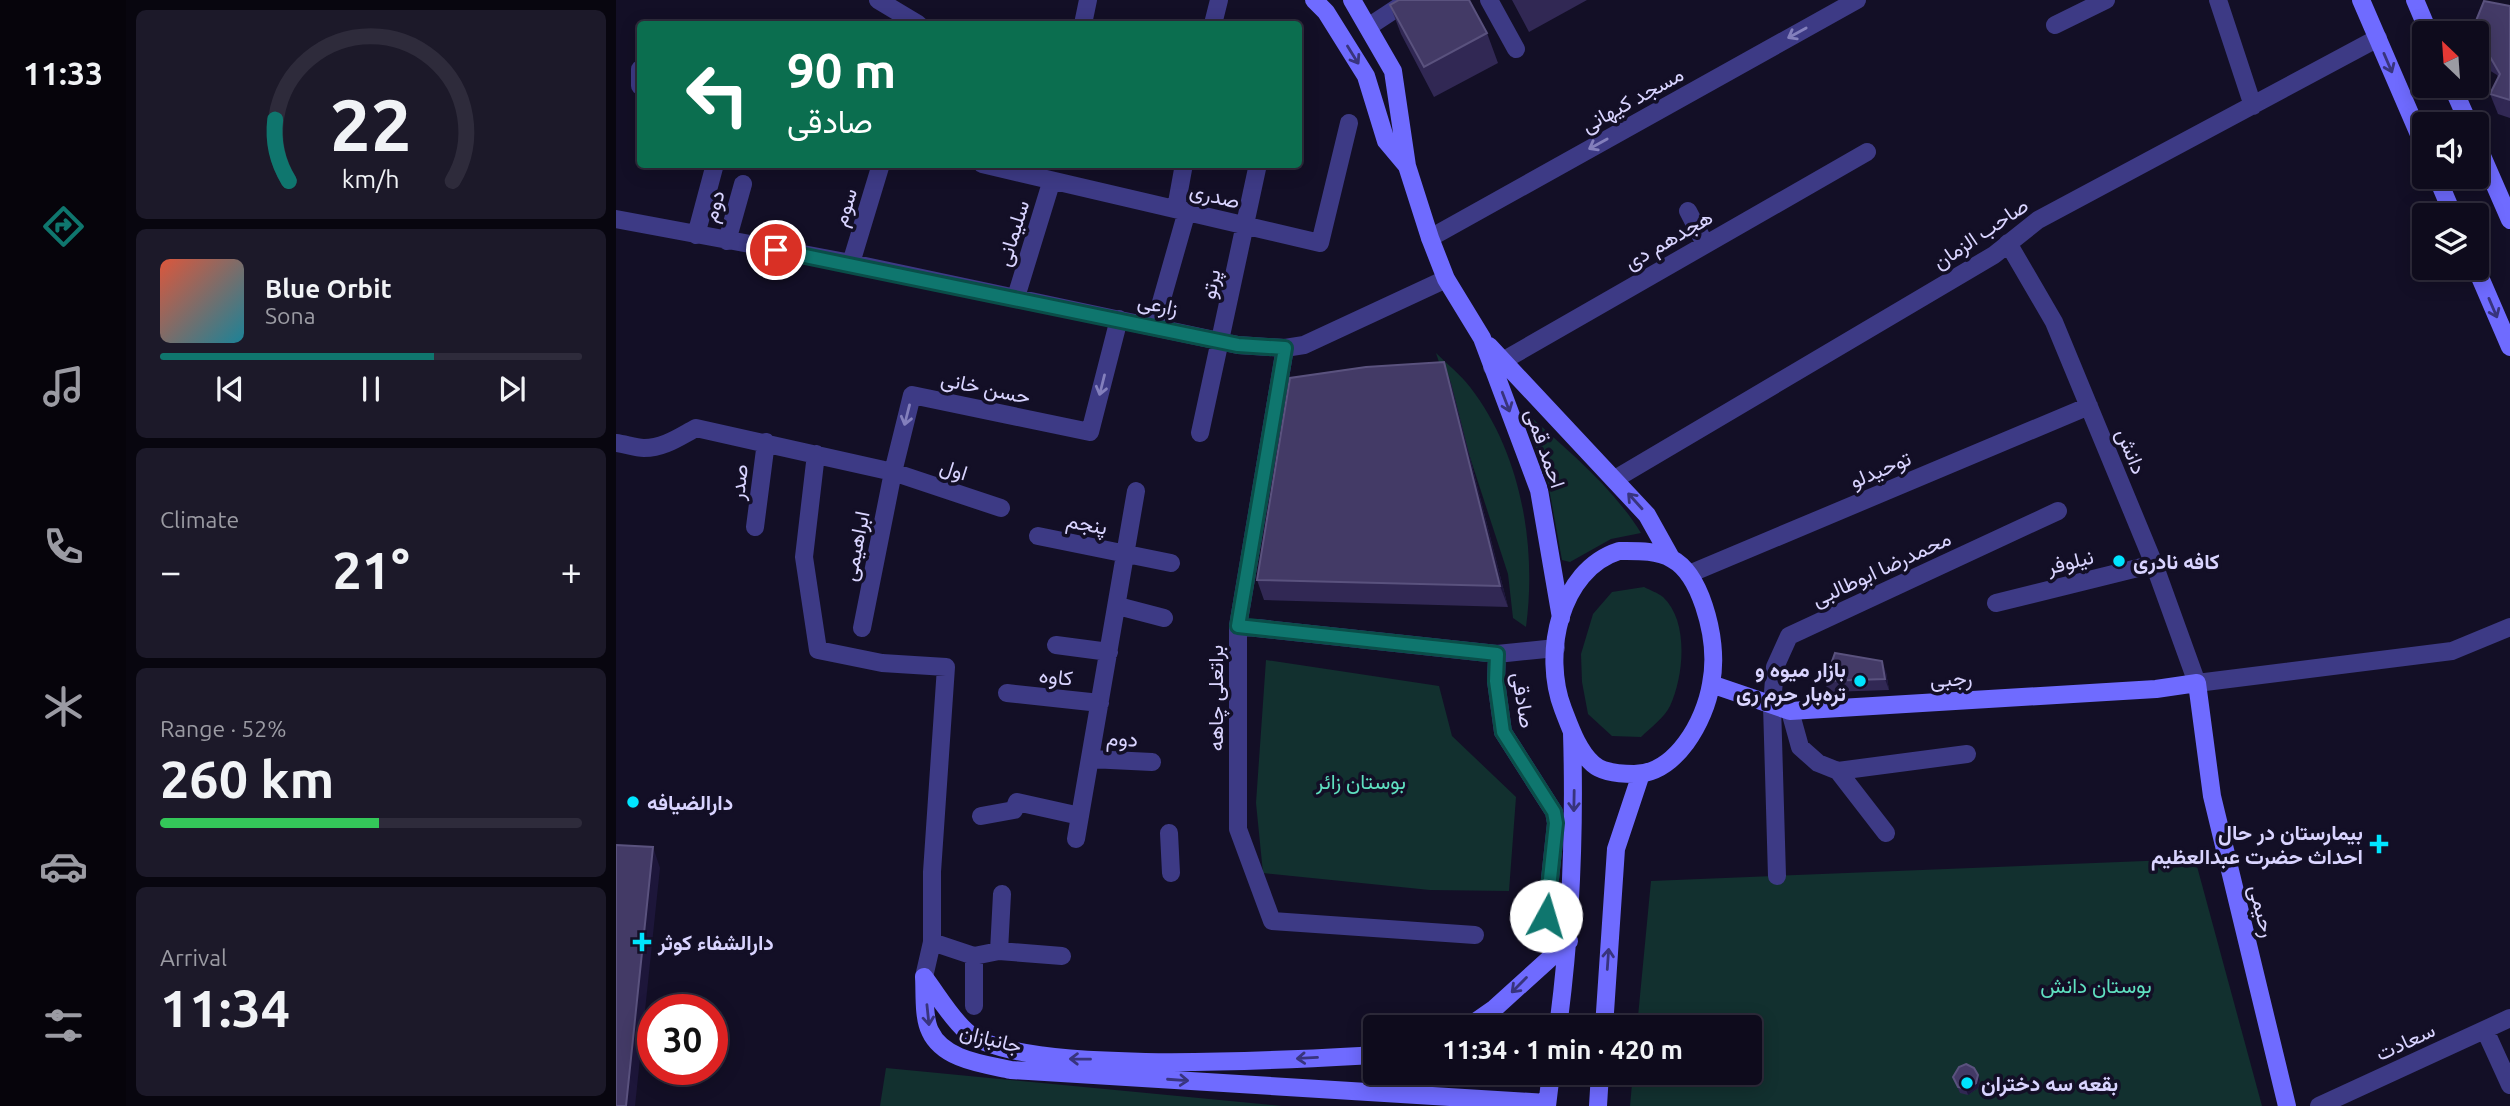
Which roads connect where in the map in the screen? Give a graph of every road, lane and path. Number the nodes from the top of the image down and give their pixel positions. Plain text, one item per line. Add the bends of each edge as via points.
1 (878, 0) edge
2 (1088, 0) edge
3 (1219, 0) edge
4 (1314, 0) edge
5 (1352, 0) edge
6 (1409, 0) edge
7 (1489, 0) edge
8 (1857, 0) edge
9 (2106, 0) edge
10 (2218, 0) edge
11 (2361, 0) edge
12 (2415, 0) edge
13 (913, 21) edge
14 (1084, 21) edge
15 (1214, 21) edge
16 (2425, 21) edge
17 (2055, 24) dead end
18 (1368, 27) junction
19 (2378, 38) junction
20 (1516, 49) dead end
21 (2253, 106) junction
22 (2412, 118) edge
23 (1349, 123) dead end
24 (1867, 152) dead end
25 (1407, 166) junction
26 (714, 168) edge
27 (880, 168) edge
28 (997, 168) edge
29 (1184, 168) edge
30 (1257, 168) edge
31 (2489, 172) edge
32 (1051, 183) junction
33 (743, 184) dead end
34 (1181, 210) junction
35 (1688, 211) dead end
36 (616, 219) edge
37 (2510, 220) edge
38 (1245, 226) junction
39 (696, 235) junction
40 (1430, 237) junction
41 (727, 241) junction
42 (2008, 243) junction
43 (1705, 244) junction
44 (851, 263) junction
45 (1446, 279) junction
46 (2481, 280) edge
47 (1016, 297) junction
48 (1119, 319) junction
49 (1154, 327) junction
50 (1222, 341) junction
51 (2510, 347) edge
52 (1285, 348) junction
53 (1497, 363) junction
54 (2089, 406) junction
55 (1200, 433) dead end
56 (766, 442) junction
57 (616, 443) edge
58 (817, 454) junction
59 (893, 472) junction
60 (1615, 479) junction
61 (1136, 491) dead end
62 (1001, 508) dead end
63 (2058, 511) dead end
64 (755, 527) dead end
65 (1038, 536) dead end
66 (1128, 554) junction
67 (1671, 558) junction
68 (1171, 563) dead end
69 (2154, 564) junction
70 (1689, 574) junction
71 (1996, 603) dead end
72 (1118, 606) junction
73 (1164, 618) dead end
74 (1561, 618) junction
75 (1238, 626) junction
76 (2510, 627) edge
77 (862, 628) dead end
78 (1056, 646) dead end
79 (1556, 648) junction
80 (1110, 652) junction
81 (1497, 654) junction
82 (2197, 683) junction
83 (1711, 684) junction
84 (1007, 693) dead end
85 (1100, 704) junction
86 (1772, 705) junction
87 (1790, 711) junction
88 (1572, 733) junction
89 (1967, 754) dead end
90 (1090, 759) junction
91 (1152, 762) dead end
92 (1838, 772) junction
93 (1641, 774) junction
94 (981, 816) dead end
95 (1080, 816) junction
96 (1168, 833) dead end
97 (1886, 833) dead end
98 (1076, 839) dead end
99 (1171, 873) dead end
100 (1777, 876) dead end
101 (1002, 894) dead end
102 (1546, 916) dead end
103 (1475, 935) dead end
104 (932, 942) junction
105 (1569, 942) junction
106 (999, 951) junction
107 (974, 956) junction
108 (1062, 956) dead end
109 (923, 976) junction
110 (974, 1006) dead end
111 (1486, 1015) edge
112 (1560, 1015) edge
113 (1605, 1015) edge
114 (2510, 1018) edge
115 (2485, 1030) junction
116 (1363, 1056) edge
117 (1550, 1085) edge
118 (1599, 1085) edge
119 (2510, 1086) edge
120 (1547, 1105) edge
121 (1598, 1106) edge
122 (2287, 1106) edge
123 (2319, 1106) edge

1 - 13 street
2 - 14 street
3 - 15 street
4 -> 25 street via 1366,76 1387,141
5 - 18 street
6 - 18 street
7 - 20 street
8 -> 40 street, مسجد کیهانی
9 - 17 street
10 - 21 street
11 - 19 street
12 - 16 street
18 - 25 street via 1392,71
19 - 21 street, صاحب الزمان
19 -> 22 street
21 - 42 street, صاحب الزمان via 2038,220
23 - 38 street via 1320,243
24 - 43 street, هجدهم دی
25 - 40 street, احمد قمی
26 - 39 street
27 - 44 street, سوم
28 - 32 street, صدری
29 - 34 street
30 - 38 street, پرتو
31 - 37 street
32 - 34 street, صدری
32 - 47 street, سلیمانی
33 - 41 street, دوم
34 - 38 street, صدری
34 - 49 street
35 - 43 street
36 - 39 street, زارعی
38 - 50 street, پرتو
39 - 41 street, زارعی
40 - 45 street, احمد قمی
41 - 44 street, زارعی
42 - 54 street, دانش via 2054,322
42 - 60 street, صاحب الزمان
43 - 53 street, هجدهم دی
44 - 47 street, زارعی
45 - 52 street, زارعی via 1304,345
45 - 53 street, احمد قمی
46 -> 51 street
47 - 48 street, زارعی
48 - 49 street, زارعی
48 -> 59 street, حسن خانی via 1090,432 912,394
49 - 50 street, زارعی
50 - 52 street, زارعی
50 - 55 street, پرتو
52 - 75 street, براتعلی چاهه
53 - 60 street, احمد قمی
53 -> 74 street, احمد قمی via 1539,490
54 - 69 street, دانش
54 - 70 street, توحیدلو
56 - 57 street via 696,428 654,447
56 - 58 street
56 - 64 street, صدر
58 - 59 street
58 - 104 street via 804,557 818,650 882,663 946,667 932,872
59 - 62 street, اول
59 - 77 street, ابراهیمی
67 -> 60 street, احمد قمی via 1647,515
61 - 66 street
63 - 86 street, محمدرضا ابوطالبی via 1789,636 1775,667
65 - 66 street, پنجم
66 - 68 street, پنجم
66 - 72 street
67 - 70 street
67 - 74 street via 1644,552 1605,555 1572,589
69 - 71 street, نیلوفر
69 - 82 street, دانش
70 - 83 street via 1709,623
72 - 73 street
72 - 80 street
74 - 79 street
75 - 81 street, صادقی
75 - 103 street, براتعلی چاهه via 1238,829 1272,921
76 - 82 street via 2452,651
78 - 80 street
79 - 81 street
79 - 88 street via 1560,702
80 - 85 street
81 - 102 street, صادقی via 1503,732 1554,812
82 - 87 street, رجبی
82 - 122 street, رحیمی via 2212,796
83 - 86 street, رجبی
83 - 93 street via 1699,720 1681,750 1663,765
84 - 85 street, کاوه
85 - 90 street
86 - 87 street, رجبی
86 - 100 street, محمدرضا ابوطالبی
87 - 92 street via 1800,747
88 - 93 street via 1594,765 1619,775
88 -> 105 street
89 - 92 street
90 - 91 street, دوم
90 - 95 street
92 - 97 street
113 -> 93 street via 1616,849
94 - 95 street via 1014,810 1017,802
95 - 98 street
96 - 99 street
101 - 106 street
104 - 107 street
104 - 109 street
105 -> 111 street
105 - 112 street
106 - 107 street
106 - 108 street
107 - 110 street
116 -> 109 street, جانبازان via 1235,1061 1055,1059 1012,1052 966,1032
109 -> 120 street, جانبازان via 930,1031 947,1052 1011,1070
114 - 115 street, سعادت
115 - 119 street
115 - 123 street, سعادت
117 - 120 street
118 - 121 street

